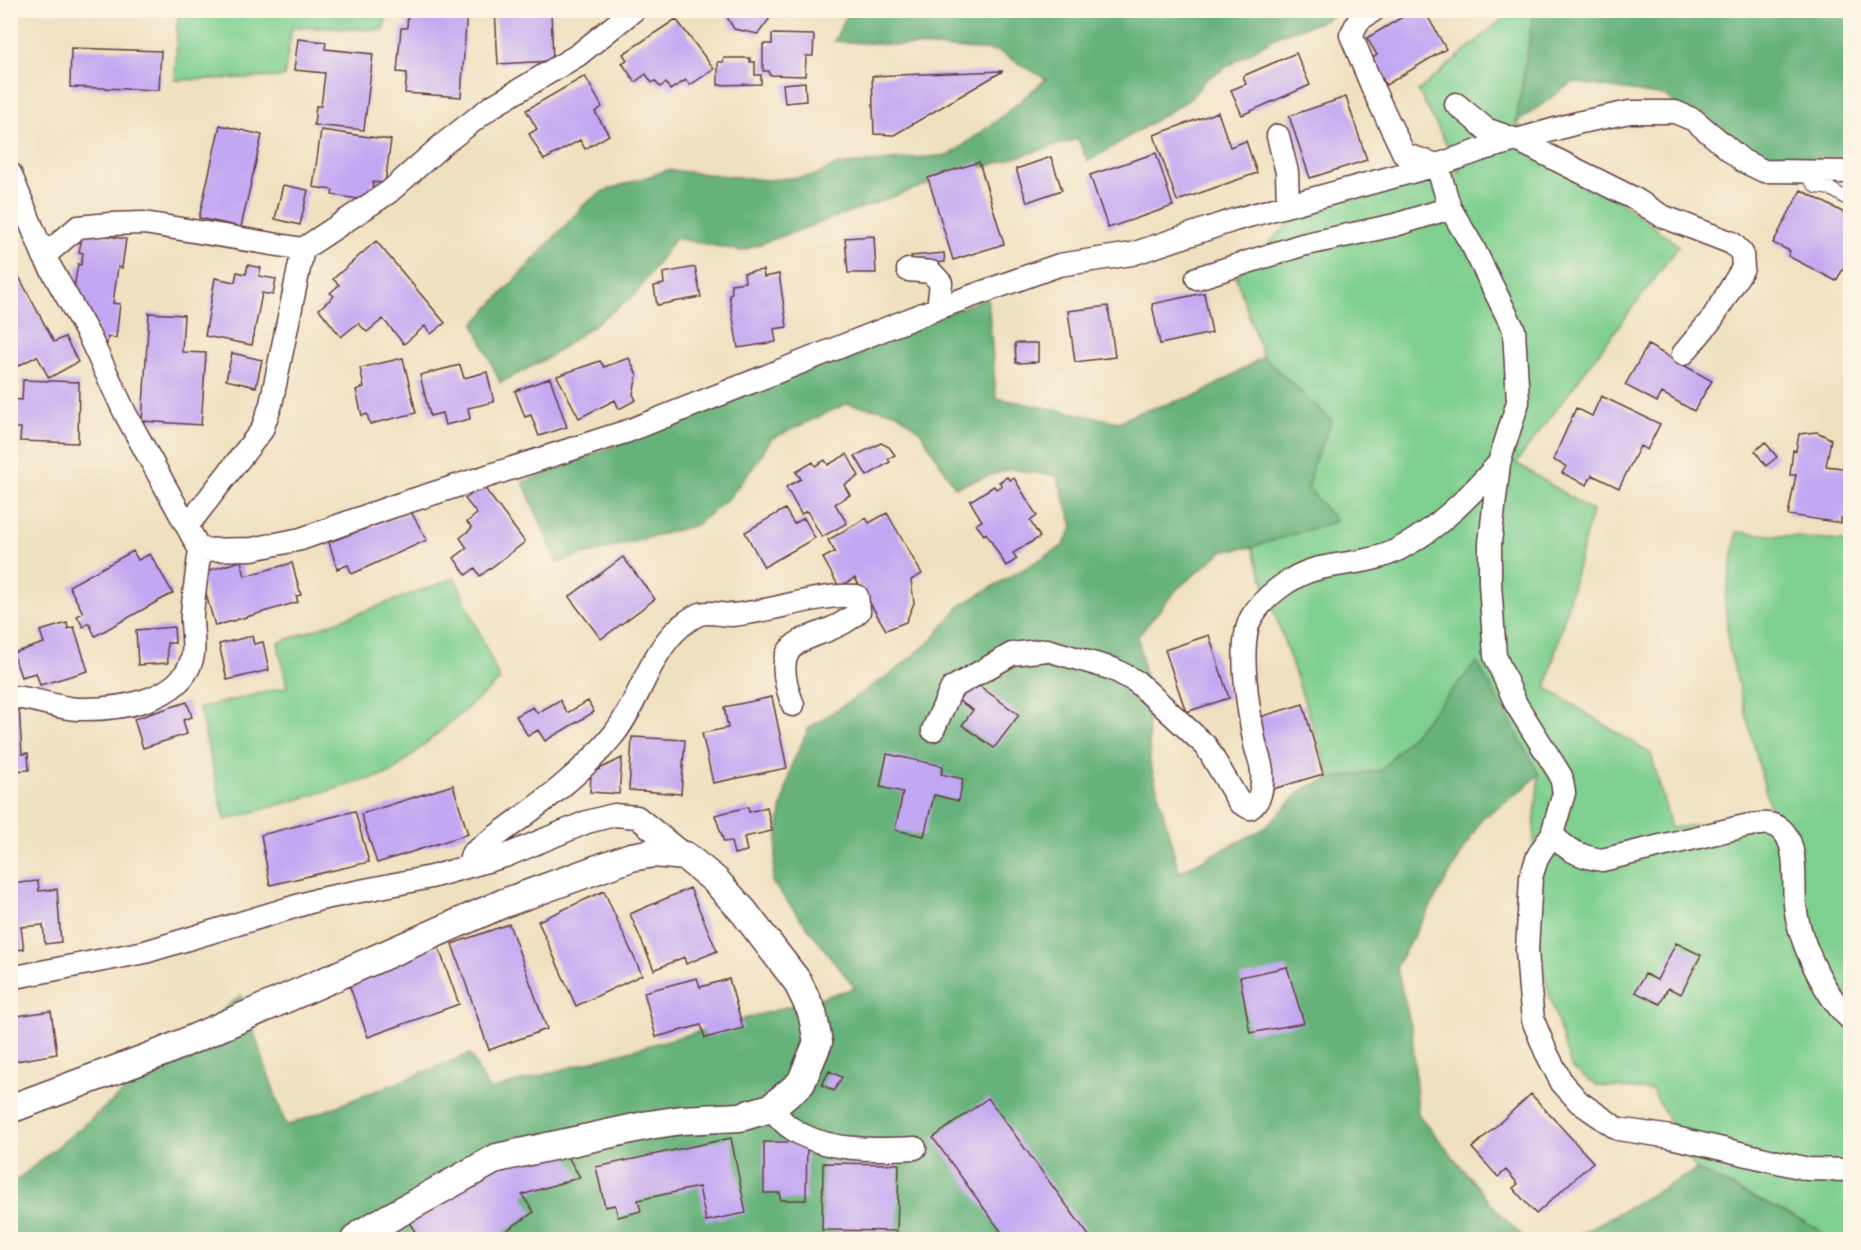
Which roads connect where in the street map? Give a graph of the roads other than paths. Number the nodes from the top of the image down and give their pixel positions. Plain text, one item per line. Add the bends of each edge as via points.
1 (634, 10) edge
2 (1374, 10) edge
3 (1456, 104) dead end
4 (1278, 136) dead end
5 (1517, 140) junction
6 (1437, 165) junction
7 (1802, 171) junction
8 (1851, 171) edge
9 (10, 173) edge
10 (1851, 201) edge
11 (1288, 205) junction
12 (1450, 208) junction
13 (303, 249) junction
14 (44, 256) junction
15 (908, 270) dead end
16 (1197, 278) dead end
17 (938, 308) junction
18 (1683, 354) dead end
19 (1499, 463) junction
20 (188, 525) junction
21 (200, 550) junction
22 (10, 697) edge
23 (793, 705) dead end
24 (933, 730) dead end
25 (1552, 834) junction
26 (685, 856) junction
27 (469, 866) junction
28 (10, 978) edge
29 (1851, 1019) edge
30 (15, 1106) edge
31 (771, 1108) junction
32 (915, 1148) dead end
33 (1851, 1170) edge
34 (355, 1239) edge

1 - 13 street via 578,55 491,107 389,192
2 - 6 street via 1359,20 1351,34 1354,46 1404,154
3 - 5 street via 1486,129
4 - 11 street via 1287,172
5 - 6 street
5 - 7 street via 1630,112 1675,112 1694,120 1743,161 1764,171
5 - 18 street via 1662,216 1732,243 1742,253 1743,268 1712,319
6 - 11 street
6 - 12 street
7 - 8 street
7 - 10 lane via 1816,187 1831,189
9 - 14 street
11 - 17 street via 1132,254 1059,265
12 - 16 street via 1395,225 1302,245
12 - 19 street via 1514,330 1518,402
13 - 14 street via 144,223 78,227
13 - 20 street via 271,404 262,430
14 - 20 street via 89,336 126,416
15 - 17 street via 931,272 941,283
17 - 21 street via 628,431 538,462 301,539 252,549
19 - 24 street via 1474,492 1419,537 1377,559 1314,570 1289,582 1266,599 1251,619 1246,637 1245,679 1262,770 1259,797 1250,808 1239,802 1206,746 1137,682 1113,669 1047,650 1012,654 952,688
19 - 25 street via 1490,543 1495,656 1516,704 1562,776 1564,792
20 - 21 street
21 - 22 street via 192,615 193,657 180,682 124,707 54,707
23 - 27 street via 783,663 790,650 815,633 846,624 859,611 857,596 842,595 760,613 701,613 681,626 660,651 615,733 558,789 472,854
25 - 29 street via 1584,858 1602,860 1744,826 1777,826 1790,845 1795,906 1803,938 1828,990
25 - 33 street via 1531,877 1527,950 1533,1020 1562,1083 1579,1102 1618,1129 1671,1137 1808,1169
26 - 27 street via 637,817 614,815
26 - 30 street via 654,853 630,857 504,903 278,1004
26 - 31 street via 715,880 744,912 797,981 812,1012 818,1042 809,1067 801,1083
27 - 28 street via 320,899 145,952
31 - 32 street via 791,1129 827,1144 878,1150
31 - 34 street via 740,1116 649,1125 497,1158

